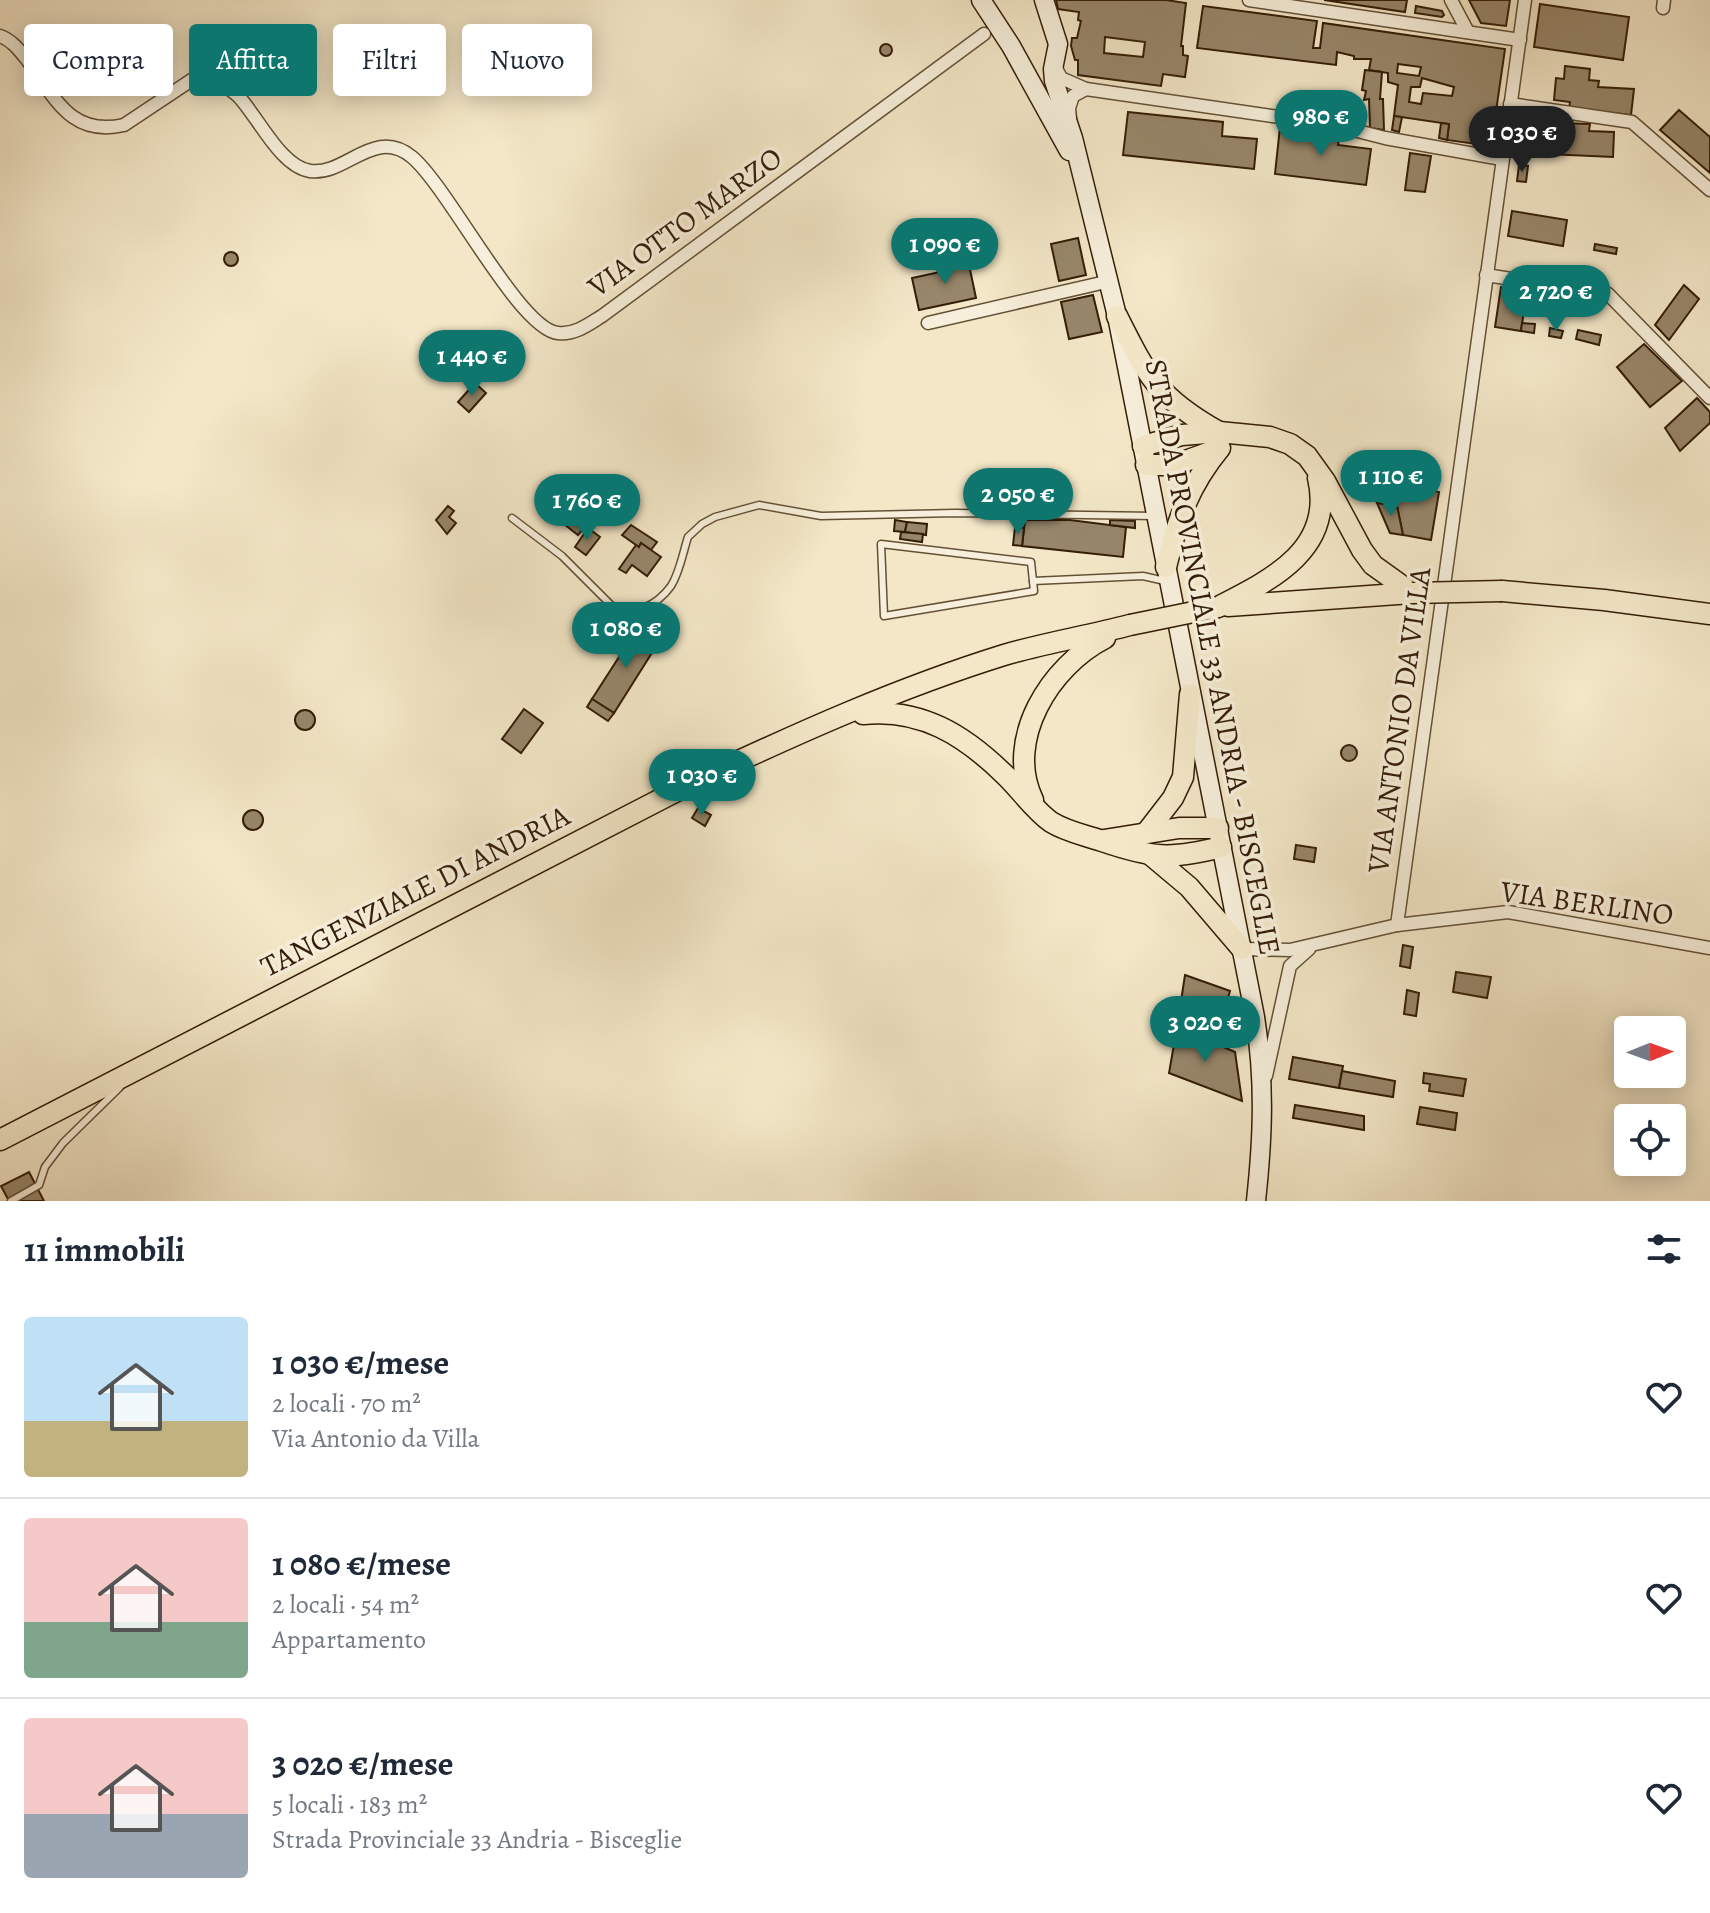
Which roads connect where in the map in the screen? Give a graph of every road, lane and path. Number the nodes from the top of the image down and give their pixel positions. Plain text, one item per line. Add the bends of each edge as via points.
1 (1044, 0) edge
2 (1249, 0) edge
3 (1451, 0) edge
4 (1525, 0) edge
5 (986, 6) edge
6 (1052, 23) junction
7 (1468, 32) junction
8 (984, 34) junction
9 (0, 36) edge
10 (1520, 40) junction
11 (1008, 41) junction
12 (1054, 61) junction
13 (189, 82) edge
14 (1086, 89) junction
15 (238, 96) edge
16 (1510, 104) junction
17 (1073, 138) junction
18 (1502, 159) junction
19 (1078, 167) junction
20 (1710, 190) edge
21 (1486, 275) junction
22 (1110, 281) junction
23 (1117, 316) junction
24 (928, 323) dead end
25 (1710, 398) edge
26 (1220, 440) junction
27 (1144, 455) junction
28 (1313, 464) junction
29 (1157, 516) junction
30 (512, 518) dead end
31 (1168, 574) junction
32 (1033, 581) junction
33 (1412, 593) junction
34 (1218, 607) junction
35 (1710, 614) edge
36 (1130, 625) junction
37 (1190, 694) junction
38 (813, 726) junction
39 (1036, 807) junction
40 (1146, 833) junction
41 (1219, 837) junction
42 (1100, 840) junction
43 (1152, 856) junction
44 (1397, 925) junction
45 (1316, 945) junction
46 (1710, 948) edge
47 (1242, 949) junction
48 (142, 1065) junction
49 (1264, 1087) junction
50 (0, 1140) edge
51 (11, 1201) edge
52 (1256, 1201) edge

1 - 6 main road
2 - 7 street
3 - 7 street
4 - 10 street, VIA ANTONIO DA VILLA
5 - 8 street via 989,22
5 - 11 main road
6 - 11 main road via 1051,44 1043,58 1026,57
6 - 12 main road via 1058,44
7 - 10 street
8 - 11 street
8 - 15 street, VIA OTTO MARZO via 602,316 578,331 558,333 538,325 411,157 378,147 325,170 309,171 292,164
9 - 13 street via 19,50 75,120 90,126 124,125
10 - 16 street, VIA ANTONIO DA VILLA
11 - 19 main road
12 - 14 street via 1061,78
12 - 17 main road via 1054,81
14 - 17 street via 1073,96 1069,108
14 - 18 street via 1334,125
16 - 18 street, VIA ANTONIO DA VILLA
16 - 20 street via 1632,122
17 - 19 main road
18 - 21 street, VIA ANTONIO DA VILLA
19 - 22 main road, STRADA PROVINCIALE 33 ANDRIA - BISCEGLIE
21 - 25 street via 1608,294
21 - 44 street, VIA ANTONIO DA VILLA
22 - 23 main road, STRADA PROVINCIALE 33 ANDRIA - BISCEGLIE
22 - 24 street
23 - 26 main road via 1162,393
23 - 27 main road, STRADA PROVINCIALE 33 ANDRIA - BISCEGLIE
26 - 27 main road via 1174,465
26 - 28 main road via 1282,440
26 - 31 main road via 1183,505
27 - 29 main road, STRADA PROVINCIALE 33 ANDRIA - BISCEGLIE
28 - 33 main road via 1373,565
28 - 34 main road via 1321,503 1309,542 1277,574
29 - 30 lane via 821,516 749,506 693,530 671,586 628,613 617,610 562,556
29 - 31 main road, STRADA PROVINCIALE 33 ANDRIA - BISCEGLIE
31 - 32 lane
31 - 37 main road, STRADA PROVINCIALE 33 ANDRIA - BISCEGLIE
32 - 32 lane via 1031,562 881,544 884,616 1034,591
33 - 34 main road, TANGENZIALE DI ANDRIA
33 - 35 main road, TANGENZIALE DI ANDRIA, bridge via 1502,591
34 - 36 main road, TANGENZIALE DI ANDRIA, bridge
36 - 38 main road, TANGENZIALE DI ANDRIA via 1008,654
36 - 39 main road via 1091,644 1059,674 1040,704 1027,733 1023,768
37 - 40 main road via 1183,777
37 - 41 main road, STRADA PROVINCIALE 33 ANDRIA - BISCEGLIE
38 - 39 main road via 862,714 911,714 963,741
38 - 48 main road, TANGENZIALE DI ANDRIA
39 - 42 main road via 1067,830
40 - 41 main road via 1179,828
40 - 42 main road
41 - 43 main road via 1197,853
41 - 47 main road, STRADA PROVINCIALE 33 ANDRIA - BISCEGLIE
42 - 43 main road
43 - 47 main road via 1189,887
44 - 45 street, VIA BERLINO
44 - 46 street, VIA BERLINO via 1508,912
45 - 47 street, VIA BERLINO
45 - 49 street via 1290,966
47 - 49 main road, STRADA PROVINCIALE 33 ANDRIA - BISCEGLIE
48 - 50 main road, TANGENZIALE DI ANDRIA
48 - 51 lane via 63,1143 39,1185
49 - 52 main road, STRADA PROVINCIALE 33 ANDRIA - BISCEGLIE

